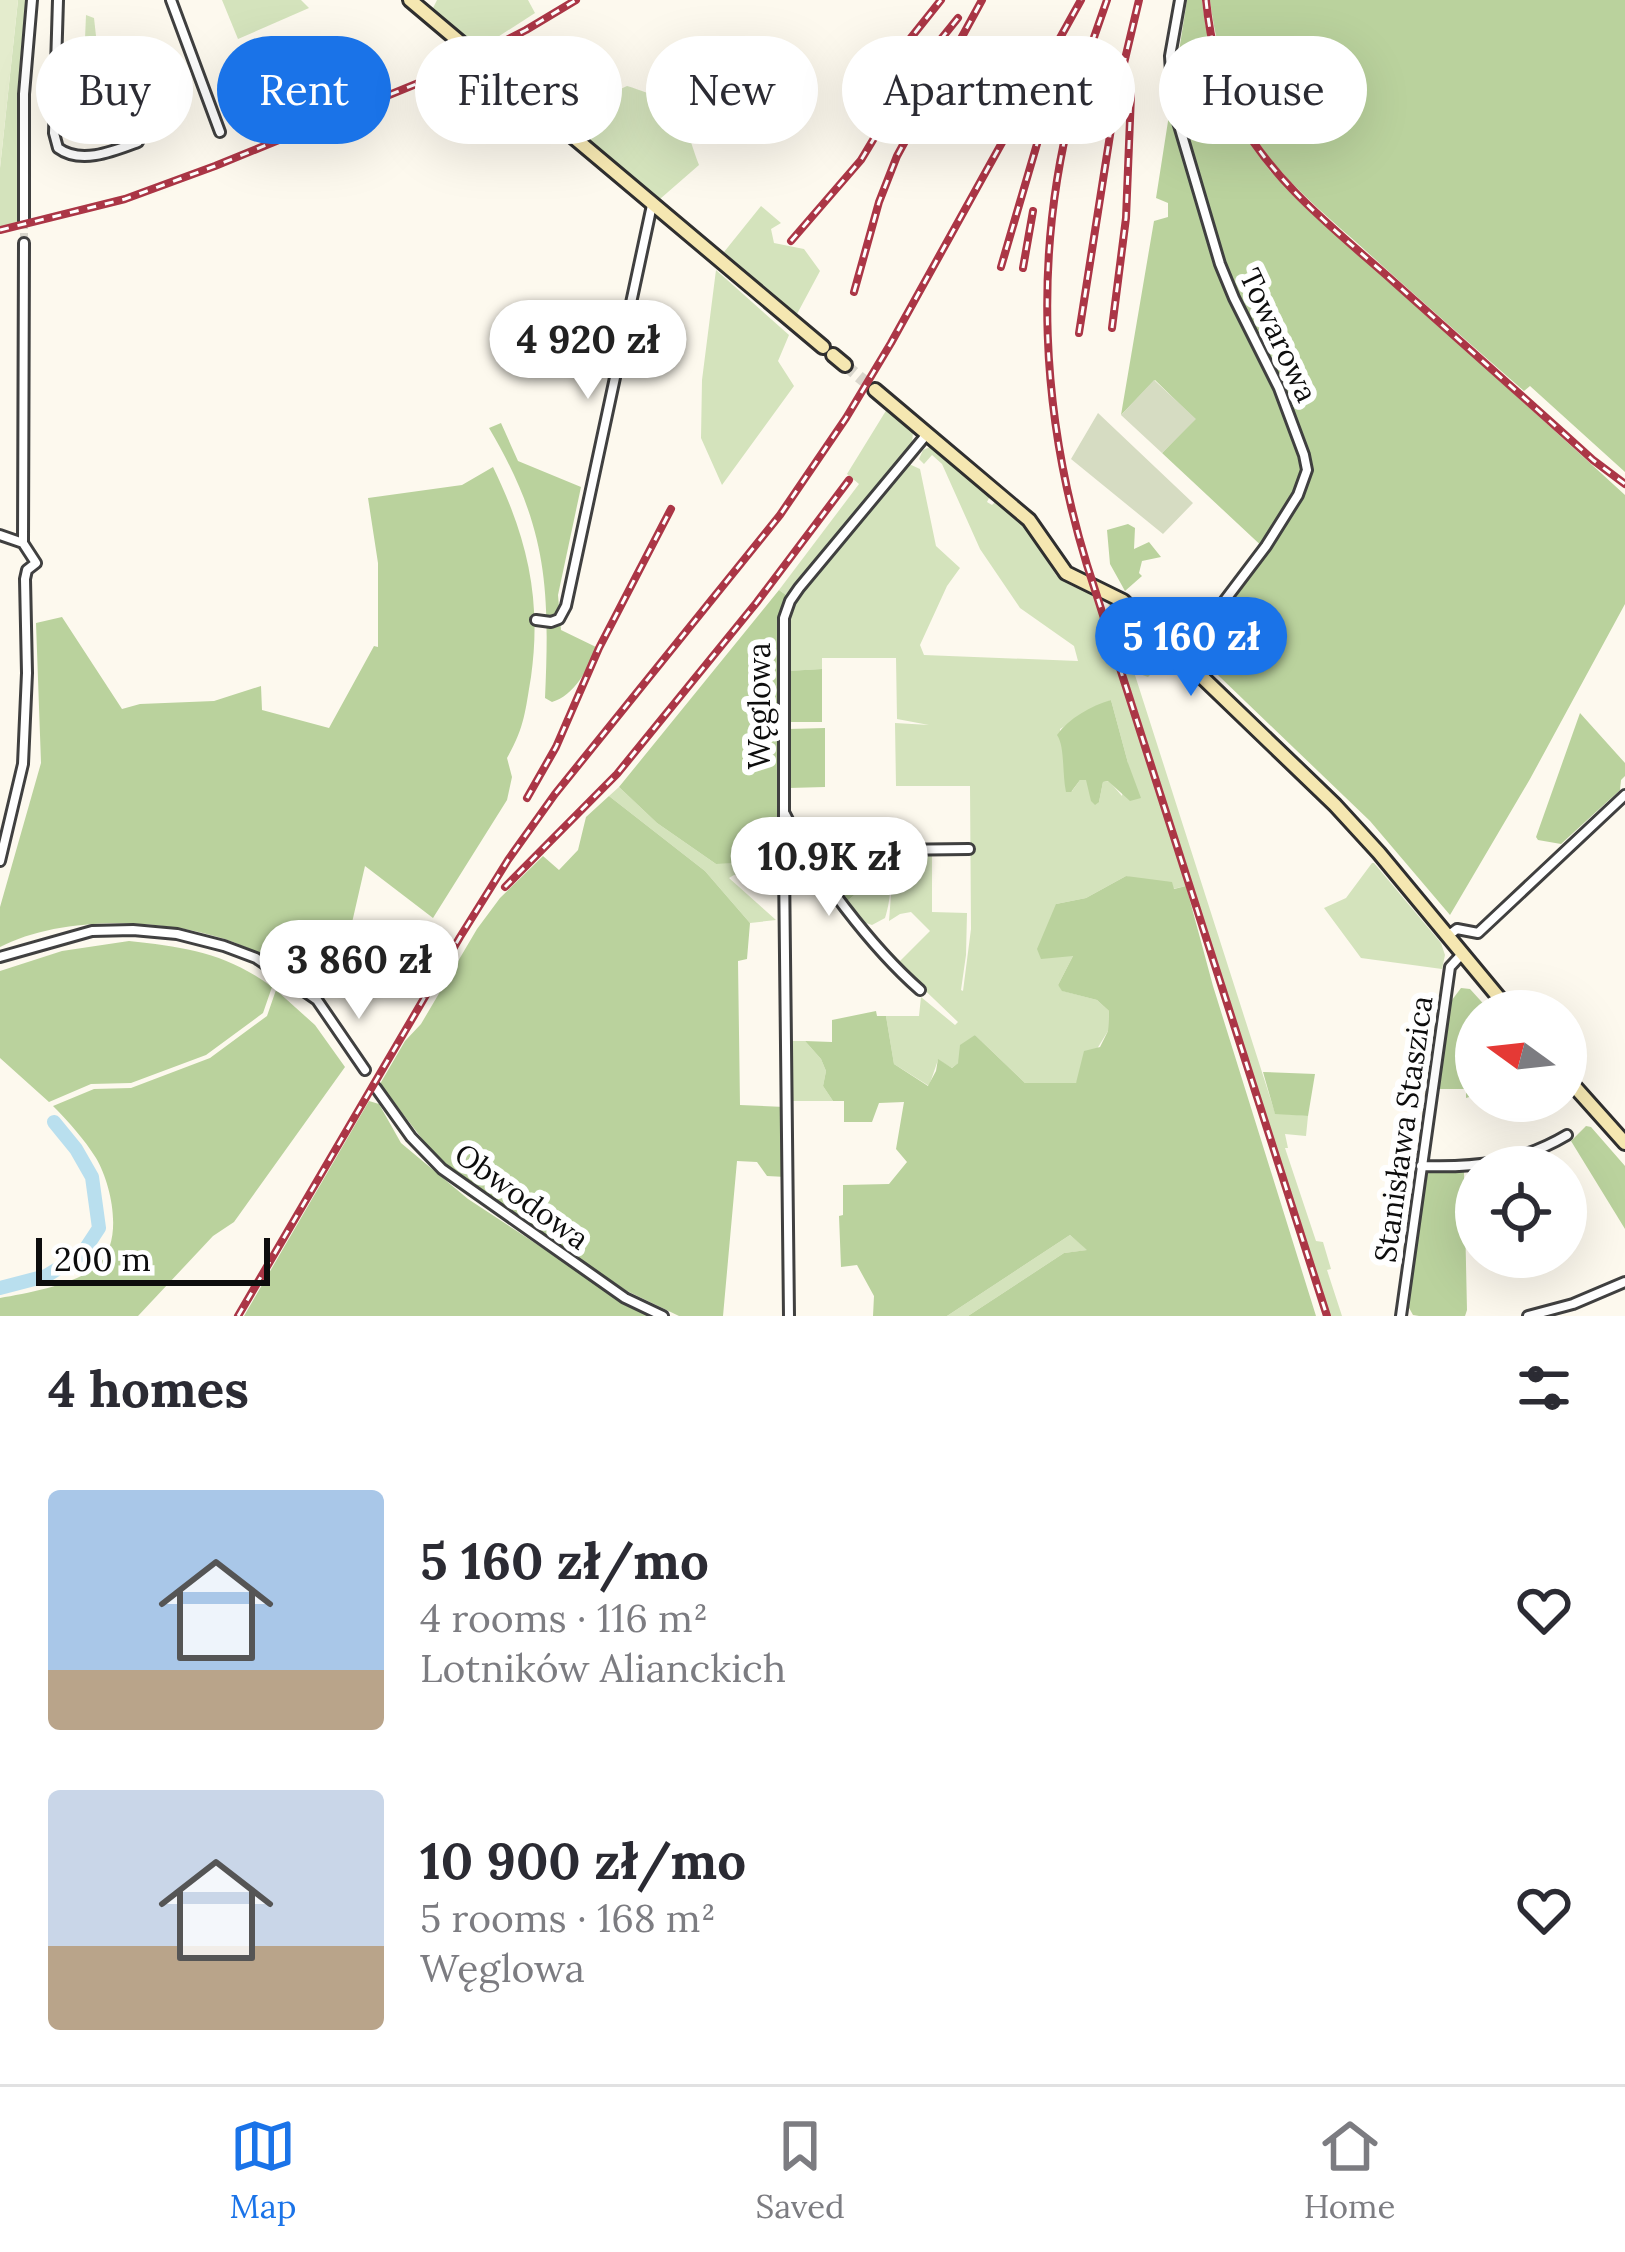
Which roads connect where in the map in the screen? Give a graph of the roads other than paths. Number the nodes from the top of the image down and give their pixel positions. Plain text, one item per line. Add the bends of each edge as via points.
1 (32, 0) edge
2 (58, 0) edge
3 (171, 0) edge
4 (410, 0) edge
5 (1180, 0) edge
6 (57, 36) edge
7 (453, 36) edge
8 (217, 124) edge
9 (57, 144) edge
10 (132, 144) edge
11 (581, 144) edge
12 (652, 204) junction
13 (24, 221) tunnel mouth
14 (24, 243) tunnel mouth
15 (844, 365) tunnel mouth
16 (875, 390) tunnel mouth
17 (927, 434) junction
18 (0, 535) edge
19 (22, 543) junction
20 (536, 620) dead end
21 (1182, 657) junction
22 (1625, 795) edge
23 (784, 812) junction
24 (969, 848) dead end
25 (804, 851) junction
26 (0, 861) edge
27 (1448, 936) junction
28 (1462, 953) junction
29 (0, 957) edge
30 (920, 990) dead end
31 (1493, 990) edge
32 (365, 1070) dead end
33 (376, 1088) dead end
34 (1587, 1100) edge
35 (1567, 1136) dead end
36 (1625, 1143) edge
37 (1421, 1166) junction
38 (1625, 1282) edge
39 (663, 1316) edge
40 (789, 1316) edge
41 (1401, 1316) edge
42 (1528, 1316) edge

1 - 13 street
2 - 6 street
3 - 8 street
4 - 7 main road
5 - 21 street, Towarowa via 1170,56 1177,119 1220,264 1307,467 1266,546
9 - 10 street via 72,156
11 - 12 main road
12 - 15 main road
12 - 20 street via 566,607 559,620
14 - 19 street
16 - 17 main road
17 - 21 main road via 1029,520 1066,573 1123,601
17 - 23 street, Węglowa via 786,610
18 - 19 street
19 - 26 street via 36,562 25,579 23,764
21 - 27 main road via 1336,805
22 - 27 street via 1478,932
23 - 25 street
23 - 40 street, Węglowa
24 - 25 street
25 - 30 street
27 - 28 main road
28 - 31 main road
28 - 37 street, Stanisława Staszica via 1450,967
29 - 32 street via 92,931 177,934 224,946 317,1000
33 - 39 street, Obwodowa via 442,1169
34 - 36 main road
35 - 37 street via 1503,1162
37 - 41 street, Stanisława Staszica
38 - 42 street

